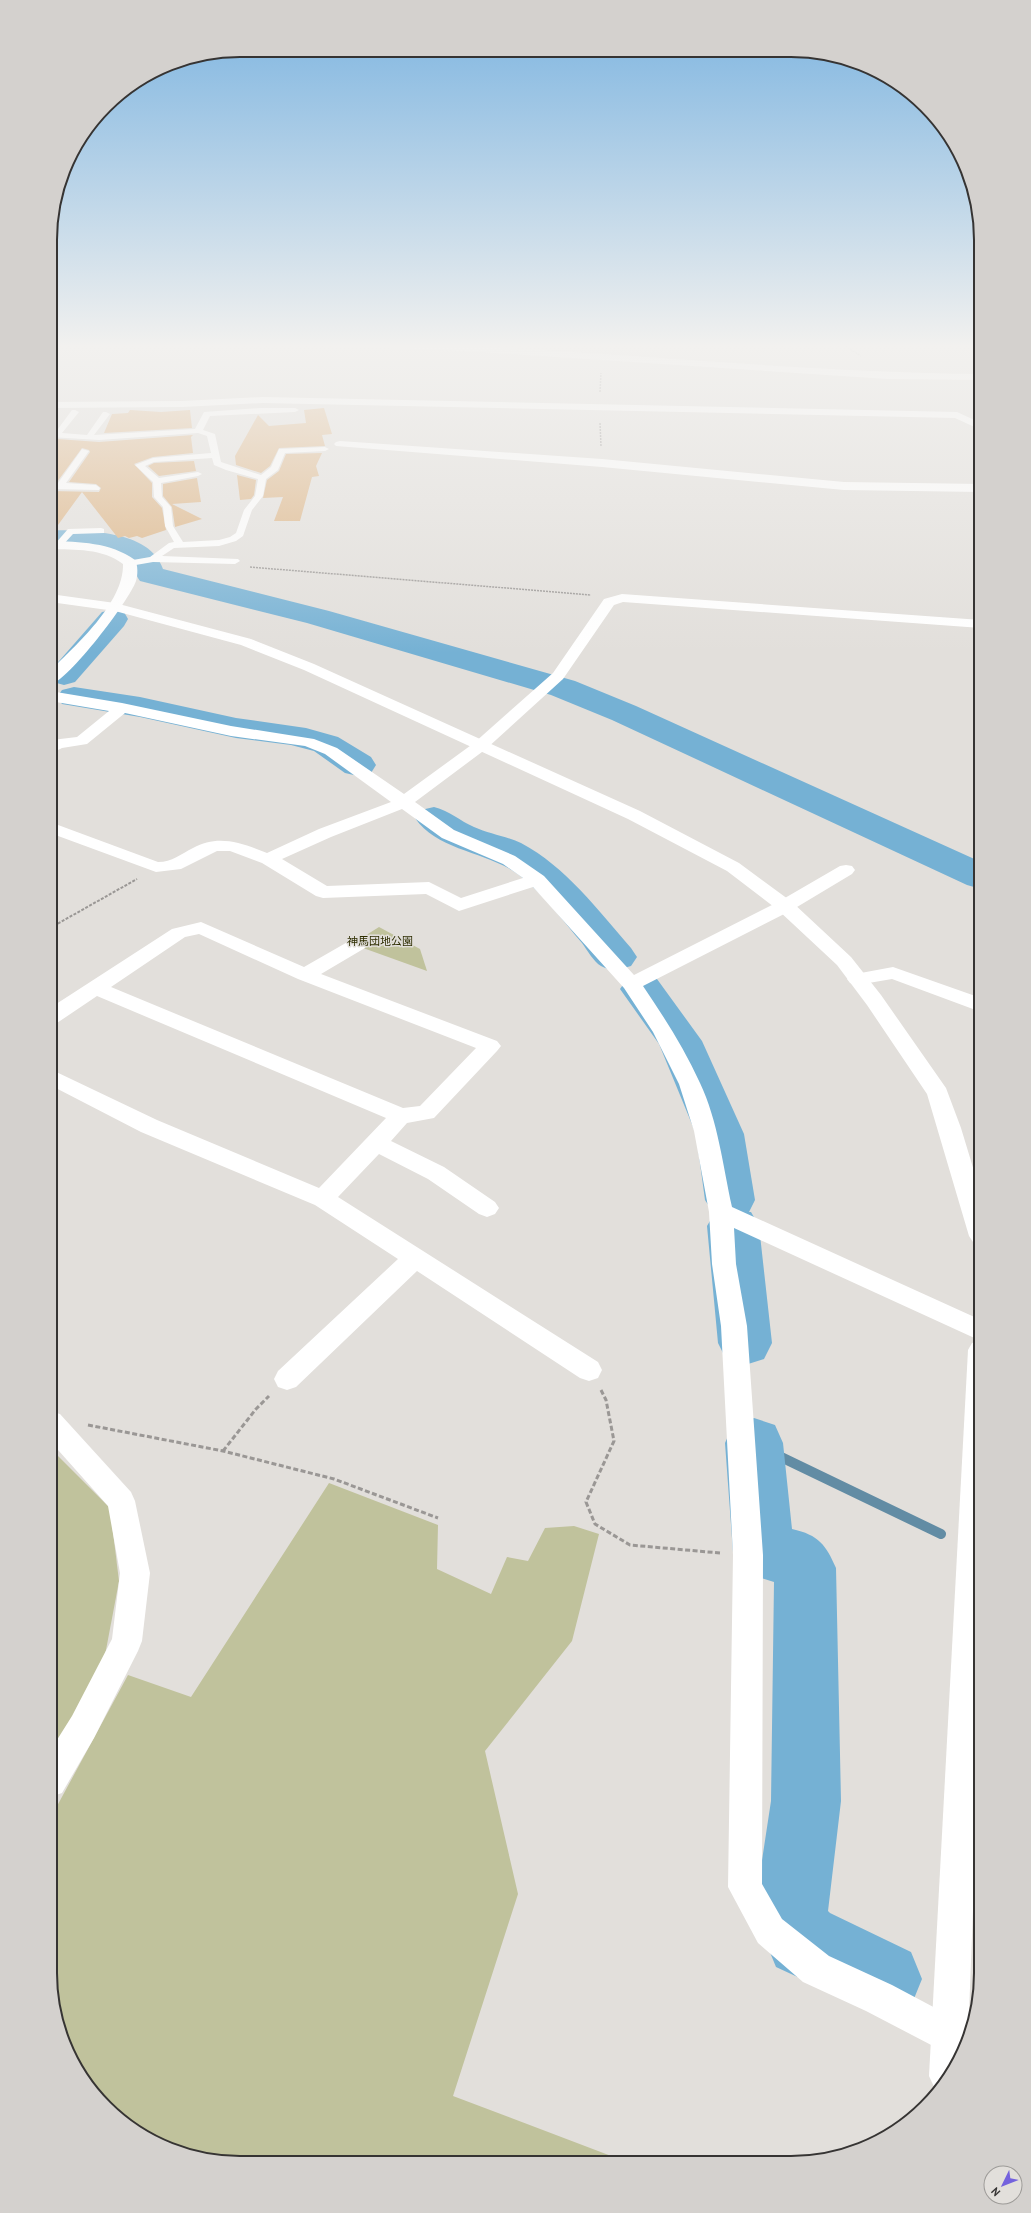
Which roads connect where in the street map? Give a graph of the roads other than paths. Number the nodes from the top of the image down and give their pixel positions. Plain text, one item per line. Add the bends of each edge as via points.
1 (214, 446) edge
2 (371, 446) edge
3 (325, 449) dead end
4 (85, 451) dead end
5 (215, 455) junction
6 (198, 474) dead end
7 (262, 478) junction
8 (157, 481) junction
9 (60, 486) joint
10 (96, 488) dead end
11 (974, 488) edge
12 (101, 531) dead end
13 (59, 542) edge
14 (180, 544) junction
15 (151, 559) junction
16 (235, 561) dead end
17 (133, 562) junction
18 (57, 599) edge
19 (115, 607) junction
20 (974, 623) edge
21 (57, 661) edge
22 (67, 663) junction
23 (57, 673) edge
24 (57, 697) edge
25 (122, 708) junction
26 (57, 744) edge
27 (480, 746) junction
28 (403, 804) junction
29 (57, 830) edge
30 (268, 859) junction
31 (846, 870) dead end
32 (536, 880) junction
33 (785, 906) junction
34 (358, 944) dead end
35 (305, 975) junction
36 (857, 979) junction
37 (631, 984) junction
38 (96, 988) junction
39 (974, 1002) edge
40 (57, 1013) edge
41 (57, 1080) edge
42 (401, 1116) junction
43 (376, 1143) junction
44 (323, 1199) junction
45 (487, 1208) dead end
46 (721, 1212) junction
47 (974, 1212) edge
48 (414, 1259) junction
49 (974, 1328) edge
50 (589, 1370) road end
51 (287, 1379) road end
52 (57, 1430) edge
53 (974, 1560) edge
54 (57, 1770) edge
55 (958, 2041) edge
56 (954, 2056) edge

1 - 5 lane
2 - 11 street via 602,463 844,486
3 - 7 lane via 282,451 275,468
4 - 9 lane
5 - 7 lane via 217,463 228,470 256,474
5 - 8 lane via 153,460 139,465
6 - 8 lane
7 - 14 lane via 259,496 248,510 240,534 219,543
8 - 14 lane via 158,497 167,507 170,526
9 - 10 lane
12 - 13 lane via 71,531
13 - 17 street via 102,549 120,554
14 - 15 lane via 172,545 161,555
15 - 16 lane
15 - 17 lane
17 - 19 street via 129,581
18 - 19 street
19 - 22 street
19 - 27 street via 253,645 309,666
20 - 27 street via 622,598 609,602 558,676
21 - 22 street
22 - 23 street
24 - 25 street
25 - 26 street via 81,741
25 - 28 street via 231,731 308,742 331,751
27 - 28 street
27 - 33 street via 670,833 733,867
28 - 30 street via 324,833
28 - 32 street via 448,834 509,860
29 - 30 street via 156,867 173,867 211,847 222,845
30 - 32 street via 323,892 429,888 459,905
31 - 33 street
32 - 37 street
33 - 36 street via 844,961
33 - 37 street
34 - 35 street
35 - 38 street via 201,928 179,933
35 - 42 street via 490,1046 426,1113
36 - 39 street via 893,973
36 - 47 street via 938,1093
37 - 46 street via 663,1031 690,1084 705,1131
38 - 40 street
38 - 42 street
41 - 44 street via 149,1126
42 - 43 street
43 - 44 street
43 - 45 street via 436,1173
44 - 48 street
46 - 49 street
46 - 55 street via 724,1264 734,1326 748,1555 745,1887 770,1931 816,1969 879,1998
48 - 50 street
48 - 51 street
52 - 54 street via 121,1501 135,1573 127,1642 83,1727
53 - 55 street
55 - 56 street

